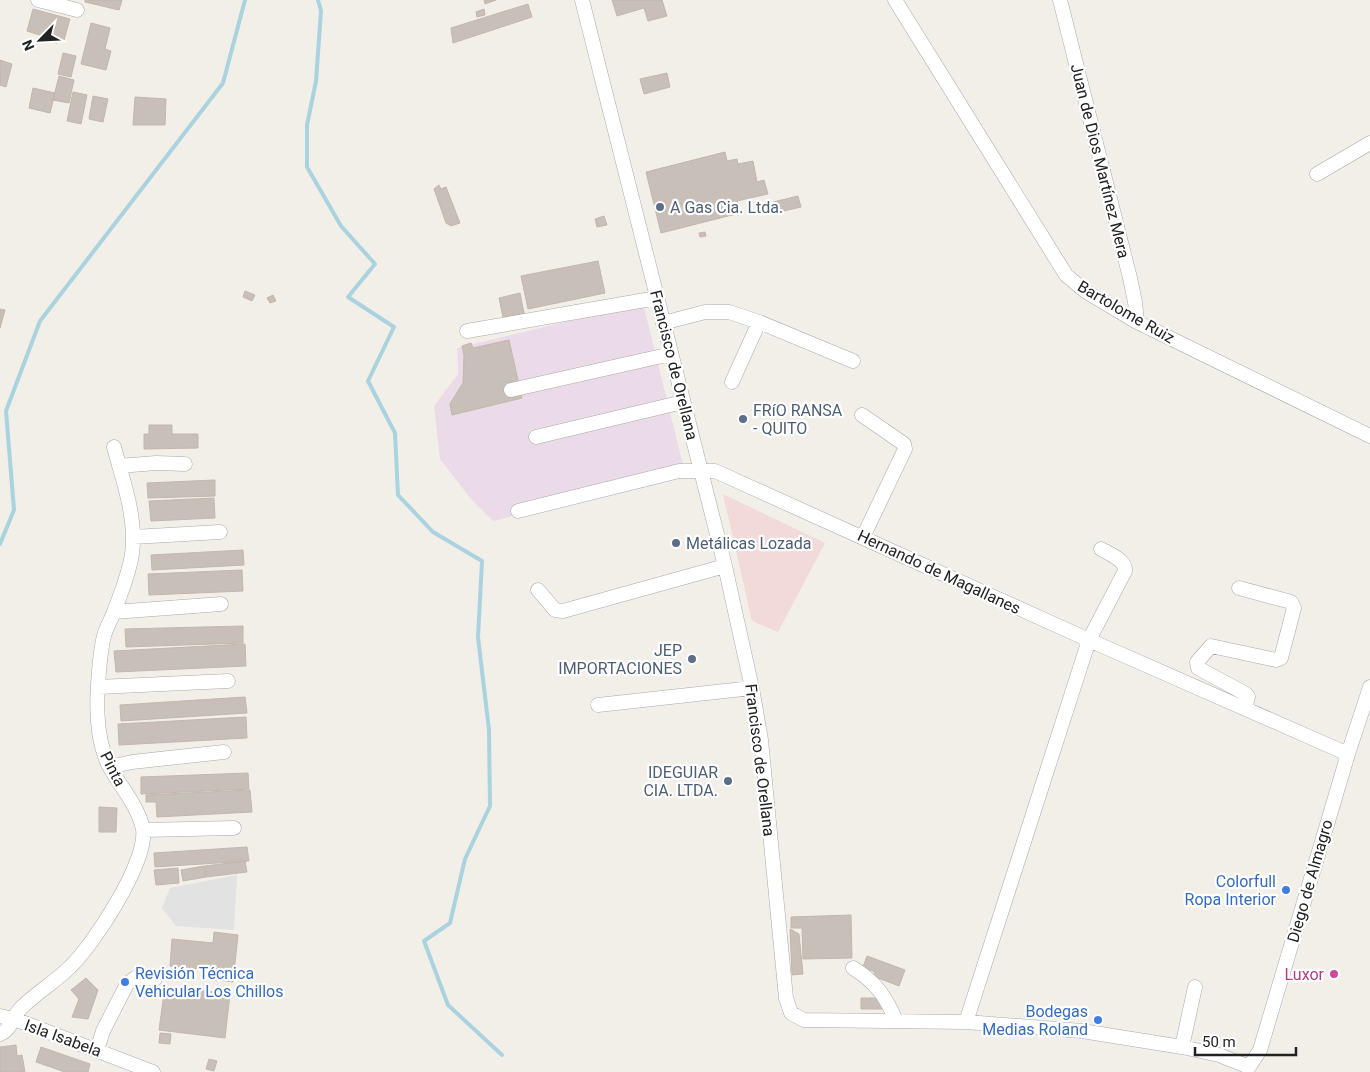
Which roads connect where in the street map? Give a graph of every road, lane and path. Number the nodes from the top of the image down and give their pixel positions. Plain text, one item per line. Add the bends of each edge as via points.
1 (38, 0) edge
2 (582, 0) edge
3 (895, 0) edge
4 (1060, 0) edge
5 (77, 10) dead end
6 (1370, 143) edge
7 (1318, 174) dead end
8 (657, 298) junction
9 (759, 322) junction
10 (1137, 322) junction
11 (663, 323) junction
12 (467, 331) dead end
13 (671, 354) junction
14 (853, 361) dead end
15 (732, 382) dead end
16 (511, 390) dead end
17 (683, 402) junction
18 (862, 415) dead end
19 (1370, 436) edge
20 (536, 437) dead end
21 (114, 447) dead end
22 (184, 464) dead end
23 (119, 466) junction
24 (701, 471) junction
25 (518, 511) dead end
26 (220, 532) dead end
27 (133, 537) junction
28 (864, 537) junction
29 (1101, 549) dead end
30 (725, 566) junction
31 (1239, 588) dead end
32 (538, 590) dead end
33 (221, 604) dead end
34 (114, 612) junction
35 (1089, 640) junction
36 (228, 681) dead end
37 (98, 687) junction
38 (1370, 687) edge
39 (752, 688) junction
40 (598, 705) dead end
41 (1245, 709) junction
42 (224, 752) dead end
43 (1348, 754) junction
44 (110, 767) junction
45 (234, 828) dead end
46 (143, 830) junction
47 (853, 968) dead end
48 (155, 979) dead end
49 (1195, 987) dead end
50 (7, 1018) edge
51 (896, 1021) junction
52 (966, 1022) junction
53 (0, 1034) edge
54 (1182, 1046) junction
55 (97, 1050) junction
56 (1251, 1070) edge
57 (153, 1072) edge

1 - 5 street
2 - 8 street, Francisco de Orellana
3 - 10 street, Bartolome Ruiz via 1066,275 1085,291
4 - 10 street, Juan de Dios Martínez Mera via 1130,278
6 - 7 street
8 - 11 street, Francisco de Orellana
8 - 12 street
9 - 11 street via 729,312 705,312
9 - 14 street
9 - 15 street
10 - 19 street, Bartolome Ruiz
11 - 13 street, Francisco de Orellana
13 - 16 street
13 - 17 street, Francisco de Orellana
17 - 20 street
17 - 24 street, Francisco de Orellana
18 - 28 street via 904,444 905,448
21 - 23 street, Pinta
22 - 23 street
23 - 27 street, Pinta
24 - 25 street, Hernando de Magallanes via 679,471
24 - 28 street, Hernando de Magallanes via 730,476
24 - 30 street, Francisco de Orellana
26 - 27 street
27 - 34 street, Pinta via 127,576
28 - 35 street, Hernando de Magallanes
29 - 35 street via 1124,563 1126,568
30 - 32 street via 563,611 555,610
30 - 39 street, Francisco de Orellana
31 - 41 street via 1291,602 1294,608 1281,658 1276,660 1211,646 1196,664 1246,694
33 - 34 street
34 - 37 street, Pinta via 104,635
35 - 41 street, Hernando de Magallanes
35 - 52 street
36 - 37 street
37 - 44 street, Pinta via 101,748
38 - 43 street, Diego de Almagro
39 - 40 street
39 - 51 street, Francisco de Orellana via 761,740 786,998 791,1013 804,1020
41 - 43 street, Hernando de Magallanes
42 - 44 street
43 - 56 street, Diego de Almagro via 1260,1050
44 - 46 street, Pinta via 137,813
45 - 46 street
46 - 50 street via 142,846 130,878 105,923 71,967
47 - 51 street via 867,976 882,993
48 - 55 street via 135,978 126,984
49 - 54 street
50 - 53 street via 8,1029
50 - 55 street, Isla Isabela
51 - 52 street, Francisco de Orellana
52 - 54 street, Francisco de Orellana via 1082,1031
54 - 56 street, Francisco de Orellana via 1219,1054
55 - 57 street, Isla Isabela

